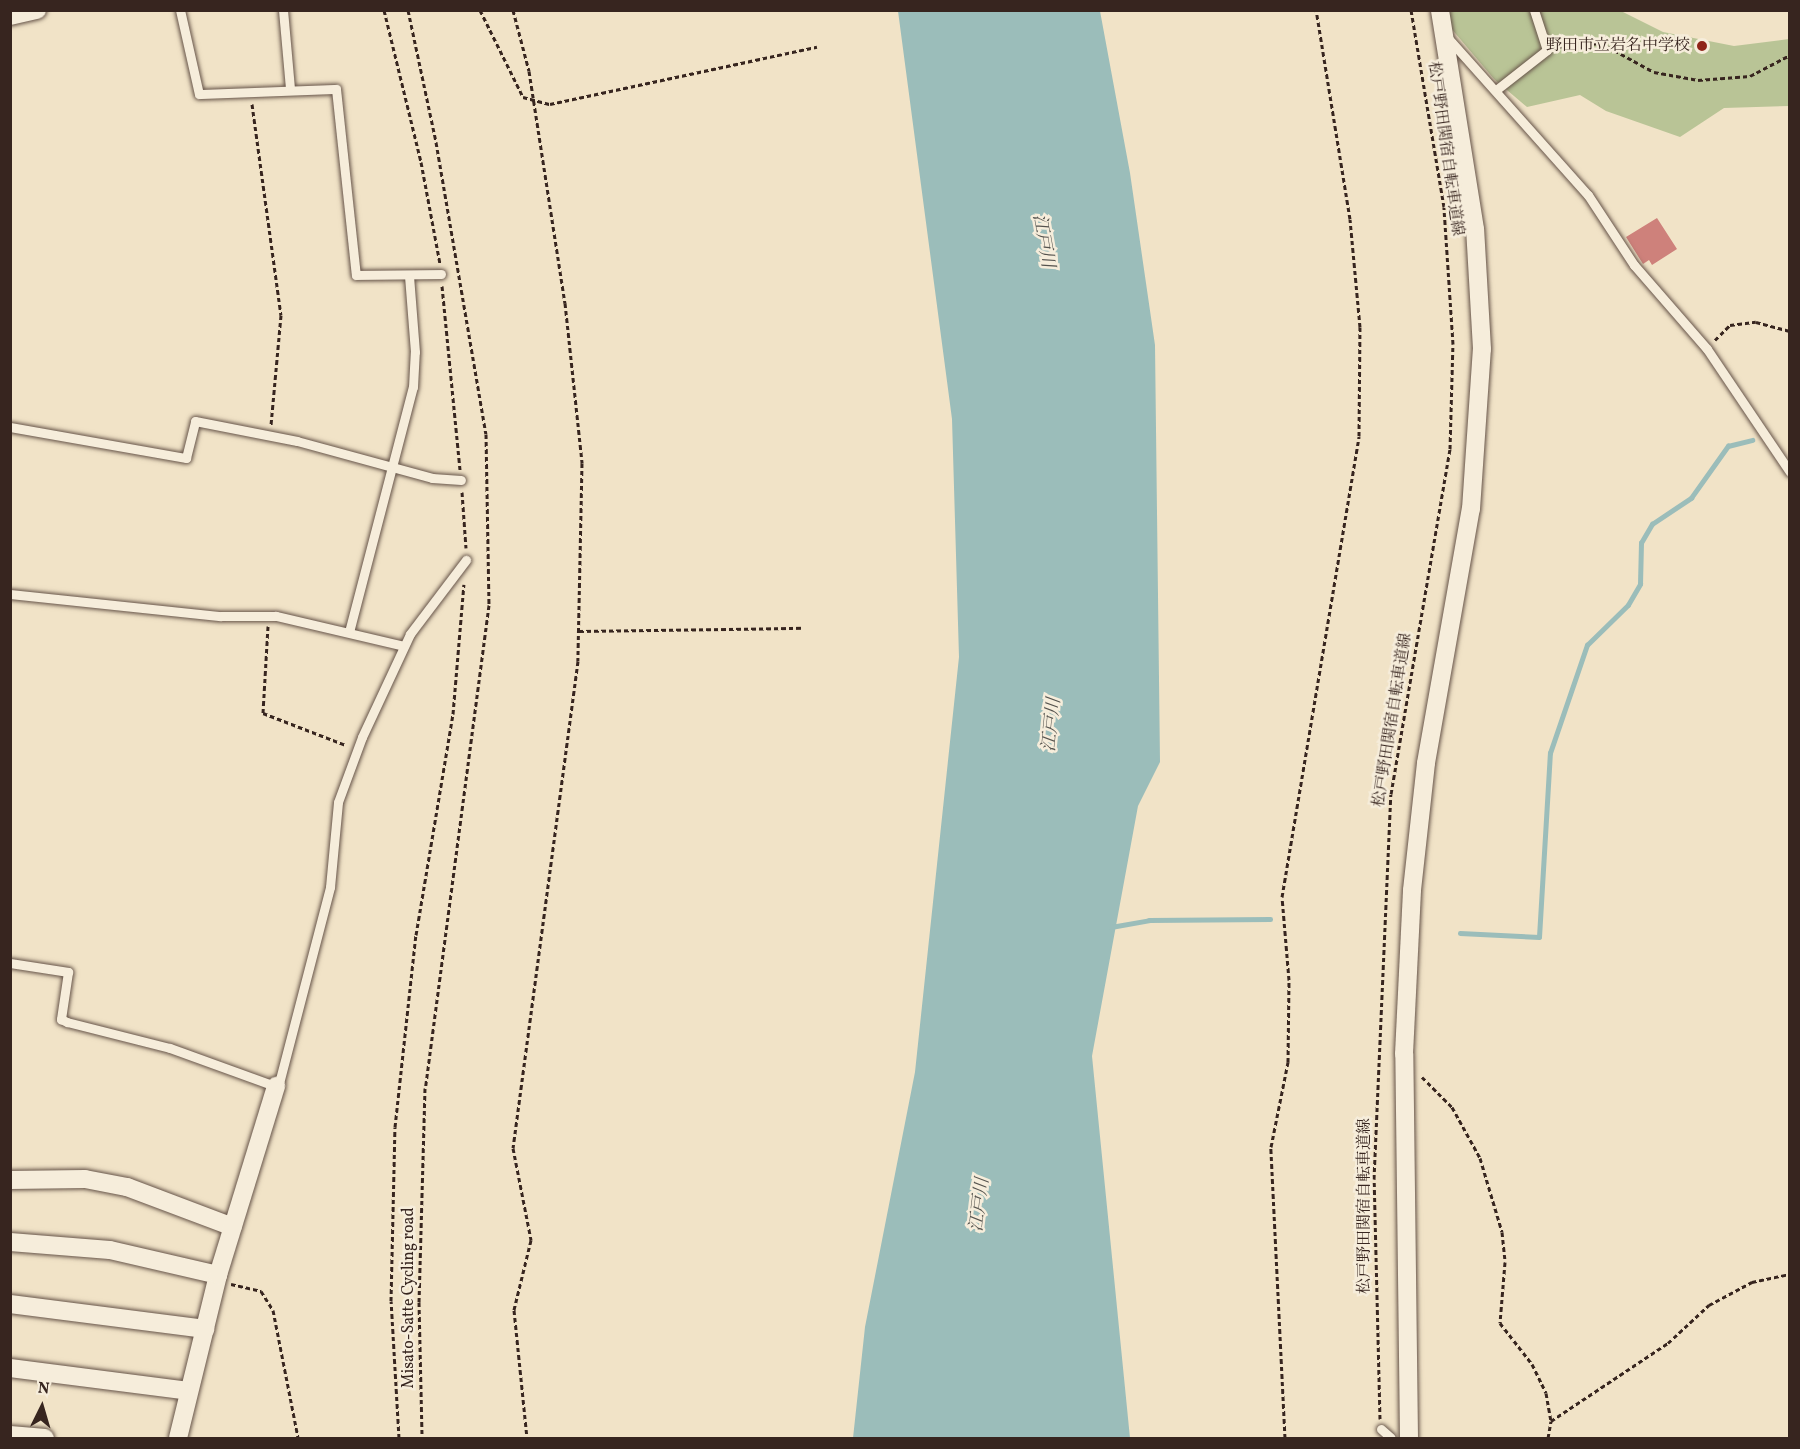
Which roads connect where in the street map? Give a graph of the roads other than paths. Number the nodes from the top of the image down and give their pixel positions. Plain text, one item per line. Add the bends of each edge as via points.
1 (37, 10) edge
2 (180, 10) edge
3 (283, 10) edge
4 (1440, 10) edge
5 (1534, 10) edge
6 (10, 16) edge
7 (1444, 33) junction
8 (290, 88) junction
9 (1496, 90) junction
10 (441, 274) dead end
11 (409, 275) junction
12 (10, 427) edge
13 (394, 469) junction
14 (1790, 472) edge
15 (461, 480) dead end
16 (466, 560) road end
17 (10, 594) edge
18 (349, 632) junction
19 (404, 646) junction
20 (10, 963) edge
21 (276, 1086) junction
22 (10, 1180) edge
23 (233, 1227) junction
24 (10, 1242) edge
25 (218, 1278) junction
26 (10, 1304) edge
27 (205, 1329) junction
28 (10, 1368) edge
29 (189, 1391) junction
30 (1381, 1429) road end
31 (10, 1435) edge
32 (45, 1438) edge
33 (178, 1438) edge
34 (1391, 1438) edge
35 (1409, 1438) edge

1 - 6 street
2 - 8 lane via 199,94 251,94
3 - 8 lane
4 - 7 street
5 - 9 lane via 1546,50
7 - 9 lane
7 - 35 street via 1475,229 1481,394 1471,509 1417,823 1404,1054
8 - 11 lane via 336,90 356,275
9 - 14 lane via 1588,195 1634,265 1707,349
10 - 11 lane
11 - 13 lane via 416,366
12 - 13 lane via 186,458 195,421 270,436
13 - 15 lane
13 - 18 lane
16 - 19 lane
17 - 18 lane via 221,616 269,616
18 - 19 lane
19 - 21 lane via 357,749 334,819 330,887 306,988
20 - 21 lane via 68,972 61,1019 67,1022 170,1048
21 - 23 street
22 - 23 street via 85,1179 127,1187
23 - 25 street
24 - 25 street via 110,1250
25 - 27 street
26 - 27 street
27 - 29 street
28 - 29 street
29 - 33 street
30 - 34 lane
31 - 32 street

